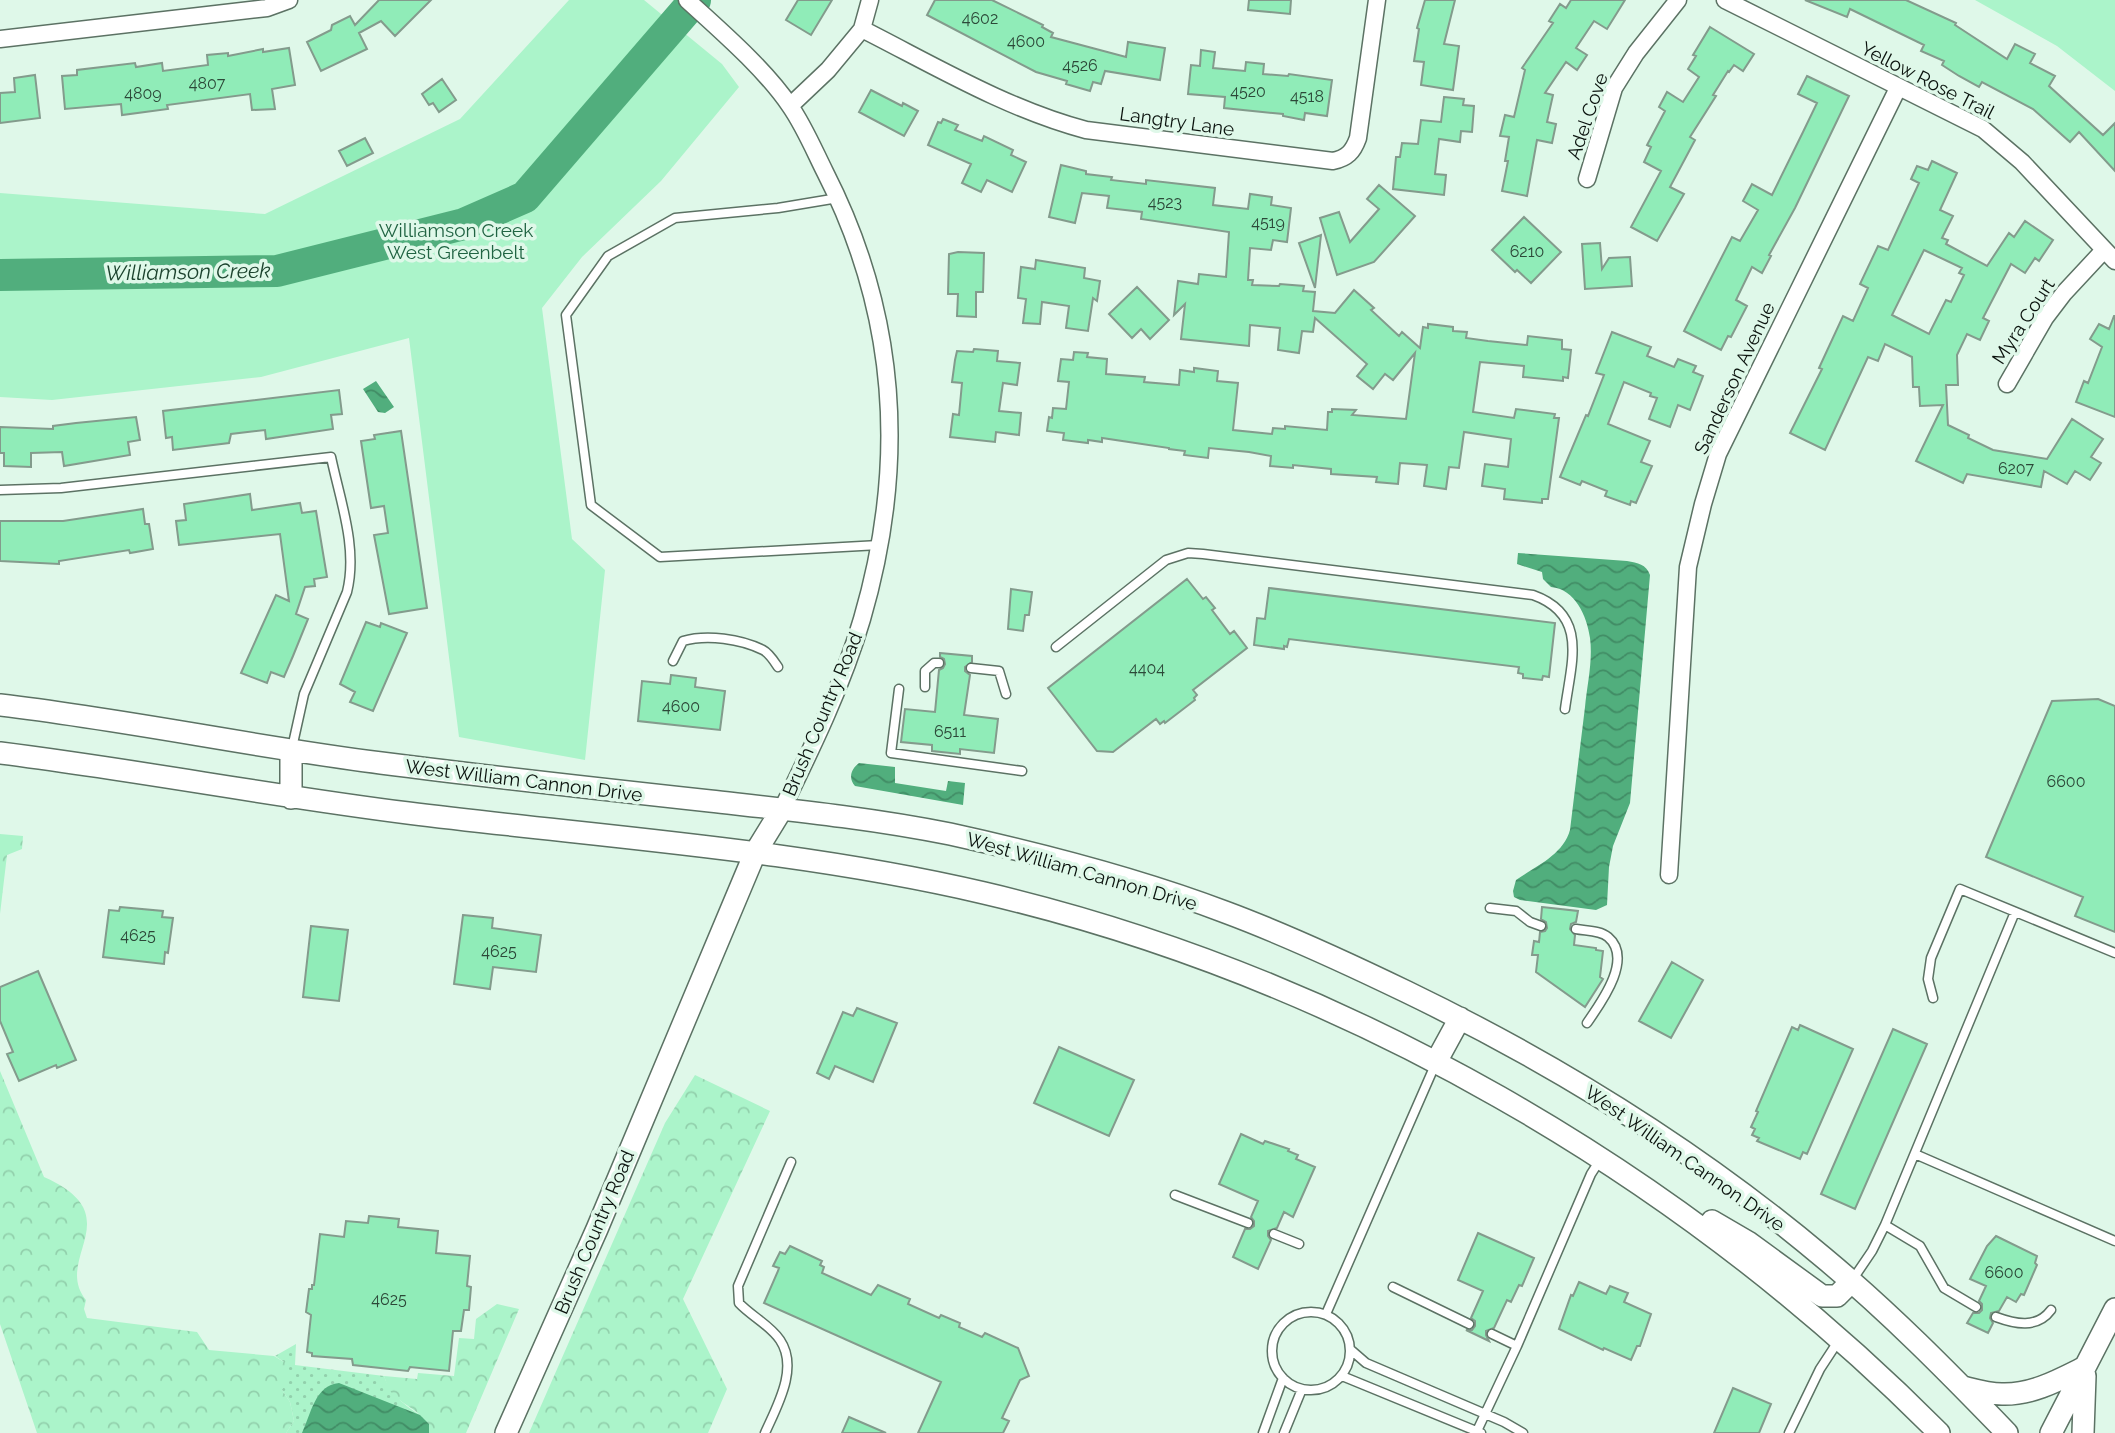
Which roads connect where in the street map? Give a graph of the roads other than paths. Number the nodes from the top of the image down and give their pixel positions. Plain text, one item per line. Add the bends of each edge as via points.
1 (289, 0) edge
2 (687, 0) edge
3 (870, 0) edge
4 (1377, 0) edge
5 (1678, 0) edge
6 (1725, 0) edge
7 (862, 29) junction
8 (0, 38) edge
9 (1899, 88) junction
10 (790, 106) junction
11 (1587, 179) dead end
12 (838, 198) junction
13 (2110, 256) edge
14 (2007, 384) dead end
15 (0, 491) edge
16 (879, 545) junction
17 (1056, 647) dead end
18 (673, 661) dead end
19 (939, 663) dead end
20 (778, 667) dead end
21 (971, 668) dead end
22 (925, 687) dead end
23 (899, 689) dead end
24 (1006, 694) dead end
25 (0, 705) edge
26 (1565, 709) dead end
27 (291, 751) junction
28 (0, 753) edge
29 (1021, 771) dead end
30 (291, 797) junction
31 (782, 809) junction
32 (755, 853) junction
33 (1669, 875) dead end
34 (1490, 908) dead end
35 (2015, 912) junction
36 (1541, 926) dead end
37 (1576, 929) dead end
38 (2115, 953) edge
39 (1933, 998) dead end
40 (1461, 1018) junction
41 (1587, 1023) dead end
42 (1436, 1062) junction
43 (1915, 1154) junction
44 (1600, 1159) junction
45 (791, 1163) dead end
46 (1175, 1195) dead end
47 (1671, 1206) junction
48 (1248, 1223) dead end
49 (1885, 1225) junction
50 (1274, 1234) dead end
51 (2115, 1241) edge
52 (1298, 1244) dead end
53 (1852, 1282) junction
54 (1393, 1287) dead end
55 (1976, 1307) dead end
56 (2115, 1309) edge
57 (2050, 1310) dead end
58 (1326, 1314) junction
59 (1996, 1317) dead end
60 (1469, 1324) dead end
61 (1492, 1334) dead end
62 (1840, 1340) junction
63 (1517, 1346) junction
64 (1351, 1350) junction
65 (2085, 1367) junction
66 (1342, 1376) junction
67 (1283, 1378) junction
68 (1963, 1388) junction
69 (1302, 1389) junction
70 (1484, 1414) junction
71 (1479, 1432) edge
72 (506, 1433) edge
73 (765, 1433) edge
74 (1263, 1433) edge
75 (1284, 1433) edge
76 (1523, 1433) edge
77 (1789, 1433) edge
78 (1939, 1433) edge
79 (2007, 1433) edge
80 (2051, 1433) edge
81 (2083, 1433) edge

1 - 8 street via 267,8
2 - 10 street, Brush Country Road via 743,52
3 - 7 street
4 - 7 street, Langtry Lane via 1358,138 1345,158 1333,161 1086,130 1049,121
5 - 11 street, Adel Cove via 1614,88
6 - 9 street, Yellow Rose Trail
7 - 10 street
9 - 13 street, Yellow Rose Trail via 1983,130 2022,162
9 - 33 street, Sanderson Avenue via 1718,454 1703,504 1688,567
10 - 12 street, Brush Country Road
12 - 16 street, Brush Country Road via 869,281 889,389 888,474
12 - 16 lane via 675,218 608,256 566,315 591,505 660,557
13 - 14 street, Myra Court via 2064,293
15 - 27 lane via 331,457 352,572 300,705
16 - 31 street, Brush Country Road via 846,664
17 - 26 lane via 1166,560 1188,553 1533,594 1559,608 1569,623 1574,643
18 - 20 lane via 683,641 695,637 740,642 766,651
19 - 22 lane via 925,671
21 - 24 lane via 999,671
23 - 29 lane via 891,754
25 - 27 main road, West William Cannon Drive
27 - 30 main road
27 - 31 main road, West William Cannon Drive
28 - 30 main road
30 - 32 main road
31 - 32 main road, Brush Country Road
31 - 40 main road, West William Cannon Drive via 944,833 1127,880 1223,911 1338,958
32 - 42 main road via 865,869 1080,919 1250,976
32 - 72 main road, Brush Country Road
34 - 36 lane via 1516,911
35 - 38 lane
35 - 39 lane via 1960,889 1931,958 1928,979
35 - 43 lane
37 - 41 lane via 1608,937 1616,950 1614,981
40 - 42 main road
40 - 53 main road, West William Cannon Drive via 1638,1120 1744,1195
42 - 44 main road
42 - 58 lane
43 - 49 lane
43 - 51 lane
44 - 47 main road
44 - 63 lane
45 - 73 lane via 737,1294 740,1303 779,1338 787,1362 785,1384
46 - 48 lane
47 - 53 main road via 1748,1242 1822,1296 1837,1296
47 - 62 main road via 1755,1268
49 - 53 lane
49 - 55 lane via 1920,1246 1944,1287
50 - 52 lane
53 - 68 main road, West William Cannon Drive
54 - 60 lane
56 - 65 main road
57 - 59 lane via 2039,1321 2026,1324
58 - 64 lane via 1346,1332
58 - 67 lane via 1306,1312 1279,1329 1273,1359
61 - 63 lane
62 - 77 lane via 1820,1369
62 - 78 main road
63 - 70 lane
64 - 66 lane
64 - 70 lane via 1366,1363
65 - 68 main road via 2026,1392 2001,1394
65 - 80 main road
65 - 81 main road
66 - 69 lane via 1328,1387
66 - 71 lane
67 - 69 lane
67 - 74 lane
68 - 79 main road, West William Cannon Drive
69 - 75 lane
70 - 71 lane
70 - 76 lane

